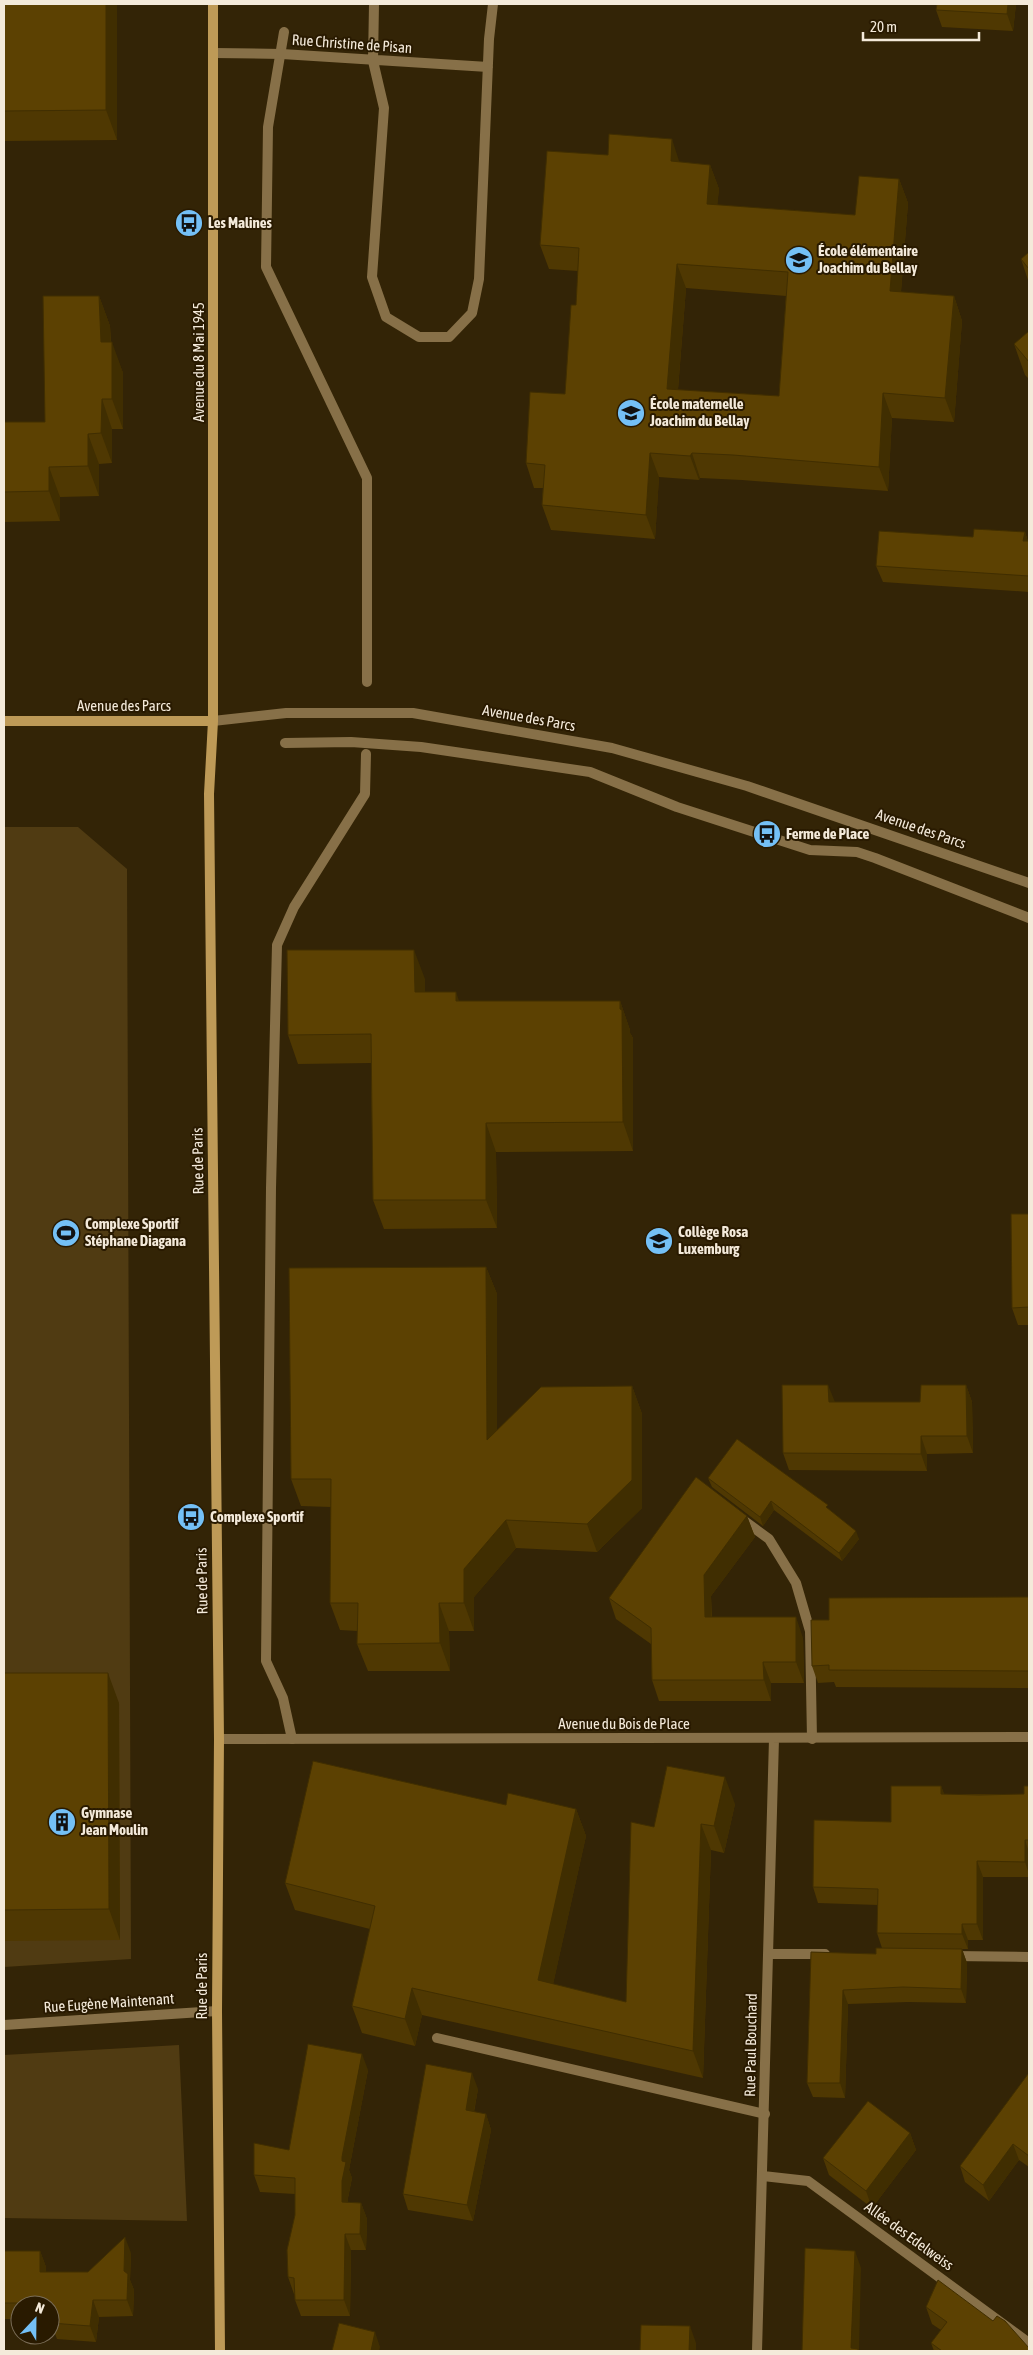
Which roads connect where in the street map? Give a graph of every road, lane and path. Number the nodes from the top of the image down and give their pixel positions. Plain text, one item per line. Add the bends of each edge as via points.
1 (213, 4) edge
2 (374, 4) edge
3 (493, 4) edge
4 (284, 32) dead end
5 (214, 53) junction
6 (282, 54) junction
7 (373, 61) junction
8 (488, 68) junction
9 (367, 682) dead end
10 (213, 721) junction
11 (4, 722) edge
12 (285, 743) dead end
13 (366, 754) dead end
14 (1029, 883) edge
15 (1029, 918) edge
16 (730, 1510) edge
17 (1029, 1737) edge
18 (812, 1738) junction
19 (219, 1739) junction
20 (292, 1739) junction
21 (774, 1739) junction
22 (768, 1954) junction
23 (837, 1955) edge
24 (943, 1956) edge
25 (1029, 1957) edge
26 (217, 2011) junction
27 (4, 2025) edge
28 (438, 2038) dead end
29 (765, 2114) junction
30 (763, 2176) junction
31 (1029, 2343) edge
32 (220, 2351) edge
33 (757, 2351) edge

1 - 5 street, Avenue du 8 Mai 1945
2 - 7 street
3 - 8 street
4 - 6 street
5 - 6 street, Rue Christine de Pisan
5 - 10 street, Avenue du 8 Mai 1945
6 - 7 street, Rue Christine de Pisan
6 - 9 street via 268,127 266,267 367,478
7 - 8 street, Rue Christine de Pisan
7 - 8 street via 384,108 372,277 386,317 419,337 449,337 472,313 479,279
10 - 11 street, Avenue des Parcs
10 - 14 street, Avenue des Parcs via 286,713 413,713 612,748 747,786
10 - 19 street, Rue de Paris via 209,794
12 - 15 street via 351,742 420,747 590,772 677,807 810,850 857,852
13 - 20 street via 365,794 294,907 277,945 270,1188 266,1661 283,1698
16 - 18 street via 769,1539 796,1583 810,1632
17 - 18 street, Avenue du Bois de Place
18 - 21 street, Avenue du Bois de Place
19 - 20 street, Avenue du Bois de Place
19 - 26 street, Rue de Paris
20 - 21 street, Avenue du Bois de Place
21 - 22 street, Rue Paul Bouchard
22 - 23 street
22 - 29 street, Rue Paul Bouchard
24 - 25 street
26 - 27 street, Rue Eugène Maintenant
26 - 32 street, Rue de Paris
28 - 29 street
29 - 30 street, Rue Paul Bouchard
30 - 31 street, Allée des Edelweiss via 808,2181
30 - 33 street, Rue Paul Bouchard

